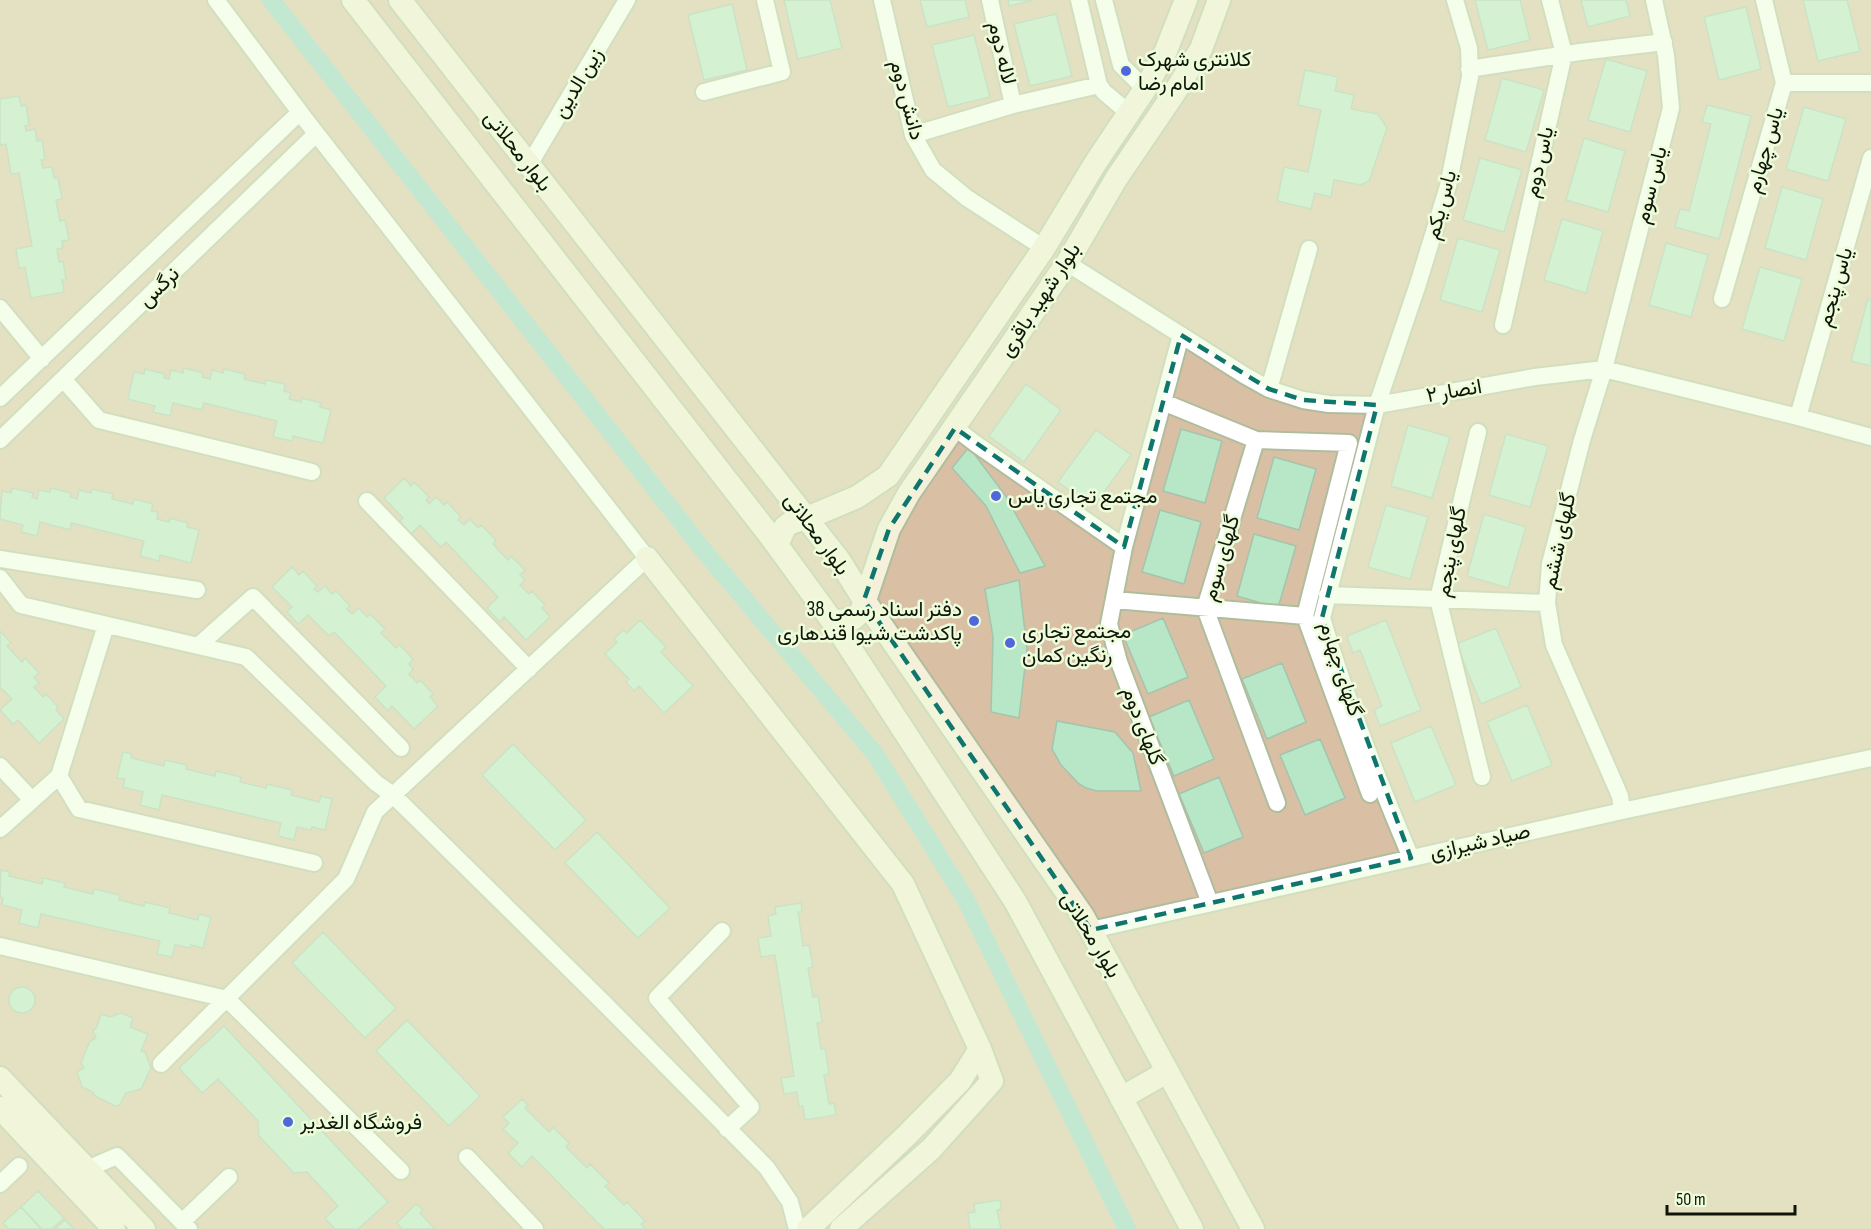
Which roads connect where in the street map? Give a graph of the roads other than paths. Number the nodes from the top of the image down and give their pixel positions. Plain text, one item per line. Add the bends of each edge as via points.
1 (216, 0) edge
2 (353, 0) edge
3 (400, 0) edge
4 (627, 0) edge
5 (765, 0) edge
6 (882, 0) edge
7 (990, 0) edge
8 (1079, 0) edge
9 (1104, 0) edge
10 (1186, 0) edge
11 (1219, 0) edge
12 (1455, 0) edge
13 (1550, 0) edge
14 (1654, 0) edge
15 (1764, 0) edge
16 (1664, 42) junction
17 (1564, 54) junction
18 (1469, 69) junction
19 (1784, 83) junction
20 (1871, 83) edge
21 (1099, 85) junction
22 (1145, 89) junction
23 (704, 92) dead end
24 (1013, 105) junction
25 (300, 112) junction
26 (1129, 113) junction
27 (316, 134) junction
28 (913, 135) junction
29 (1871, 158) edge
30 (529, 165) junction
31 (1044, 248) junction
32 (1309, 249) dead end
33 (1067, 262) junction
34 (1722, 298) dead end
35 (0, 308) edge
36 (1503, 325) dead end
37 (1181, 335) junction
38 (42, 359) junction
39 (1604, 369) junction
40 (64, 380) junction
41 (1269, 389) junction
42 (0, 398) edge
43 (1163, 402) junction
44 (1377, 405) junction
45 (1798, 417) junction
46 (955, 428) junction
47 (1478, 432) dead end
48 (1871, 437) edge
49 (0, 440) edge
50 (1256, 440) junction
51 (312, 472) dead end
52 (367, 501) dead end
53 (807, 518) junction
54 (777, 545) junction
55 (1124, 547) junction
56 (647, 558) junction
57 (0, 559) edge
58 (0, 578) edge
59 (197, 590) dead end
60 (1327, 595) junction
61 (1438, 599) junction
62 (864, 600) junction
63 (1114, 600) junction
64 (1547, 603) junction
65 (1205, 608) junction
66 (1305, 616) junction
67 (833, 622) junction
68 (106, 625) junction
69 (198, 646) junction
70 (529, 669) junction
71 (401, 748) dead end
72 (1871, 758) edge
73 (0, 766) edge
74 (59, 776) junction
75 (1482, 777) dead end
76 (1371, 794) dead end
77 (393, 795) junction
78 (32, 800) junction
79 (1277, 803) dead end
80 (1622, 811) junction
81 (0, 829) edge
82 (1411, 858) junction
83 (314, 863) dead end
84 (1210, 903) junction
85 (1090, 930) junction
86 (722, 931) dead end
87 (0, 946) edge
88 (227, 999) junction
89 (980, 1049) junction
90 (161, 1064) dead end
91 (1167, 1072) junction
92 (0, 1077) edge
93 (1121, 1098) junction
94 (0, 1108) edge
95 (727, 1129) junction
96 (467, 1157) dead end
97 (19, 1166) dead end
98 (87, 1169) junction
99 (400, 1171) dead end
100 (229, 1177) dead end
101 (0, 1184) edge
102 (186, 1226) edge
103 (114, 1229) edge
104 (144, 1229) edge
105 (536, 1229) edge
106 (797, 1229) edge
107 (808, 1229) edge
108 (841, 1229) edge
109 (1192, 1229) edge
110 (1253, 1229) edge

1 - 25 street
2 - 54 street, بلوار محلاتی
3 - 30 street, بلوار محلاتی
4 - 30 street, زین الدین
5 - 23 street via 782,72
6 - 28 street, دانش دوم
7 - 24 street, لاله دوم
8 - 21 street
9 - 22 street via 1118,59
10 - 22 street, بلوار شهید باقری via 1165,53
11 - 33 street, بلوار شهید باقری via 1200,49
12 - 18 street, یاس یکم via 1468,48
13 - 17 street, یاس دوم
14 - 16 street, یاس سوم
15 - 19 street, یاس چهارم
16 - 17 street
16 - 39 street, یاس سوم via 1671,108
17 - 18 street
17 - 36 street, یاس دوم
18 - 44 street, یاس یکم via 1448,186
19 - 20 street
19 - 34 street, یاس چهارم
21 - 24 street
21 - 26 street
22 - 26 street, بلوار شهید باقری
24 - 28 street
25 - 27 street
25 - 38 street, نرگس
26 - 31 street, بلوار شهید باقری
27 - 40 street, نرگس
27 - 56 street
28 - 31 street, دانش دوم via 933,170 967,198
29 - 45 street, یاس پنجم
30 - 53 street, بلوار محلاتی
31 - 33 street
31 - 53 street, بلوار شهید باقری via 888,476 857,497
32 - 41 street
33 - 37 street, انصار ۲
33 - 46 street, بلوار شهید باقری
35 - 38 street
37 - 41 street, انصار ۲
37 - 43 street, گلهای دوم
38 - 42 street, نرگس
39 - 44 street, انصار ۲ via 1534,377
39 - 45 street, انصار ۲
39 - 64 street, گلهای ششم via 1550,564
40 - 49 street, نرگس
40 - 51 street via 99,420
41 - 44 street, انصار ۲ via 1329,404
43 - 50 street
43 - 55 street, گلهای دوم
44 - 60 street, گلهای چهارم
45 - 48 street, انصار ۲
46 - 55 street
46 - 62 street, بلوار شهید باقری via 909,493 890,529
47 - 61 street, گلهای پنجم
50 - 65 street, گلهای سوم
50 - 66 street via 1348,442
52 - 70 street
53 - 54 street, بلوار شهید باقری via 785,527
53 - 62 street, بلوار محلاتی
54 - 67 street, بلوار محلاتی
55 - 63 street, گلهای دوم
56 - 70 street
56 - 89 street via 903,884
57 - 59 street
58 - 68 street via 21,605
60 - 61 street
60 - 82 street, گلهای چهارم via 1322,618 1331,650
61 - 64 street
61 - 75 street, گلهای پنجم
62 - 67 street via 861,612 853,619
62 - 85 street, بلوار محلاتی
63 - 65 street
63 - 84 street, گلهای دوم via 1109,624 1119,662
64 - 80 street, گلهای ششم via 1554,645 1620,796
65 - 66 street
65 - 79 street, گلهای سوم
66 - 76 street
67 - 93 street, بلوار محلاتی via 1015,901
68 - 69 street
68 - 74 street
69 - 71 street via 253,597
69 - 77 street via 246,657
70 - 77 street
72 - 80 street, صیاد شیرازی
73 - 78 street
74 - 78 street
74 - 83 street via 79,809
77 - 88 street via 375,812 346,879
77 - 95 street
78 - 81 street
80 - 82 street, صیاد شیرازی
82 - 84 street, صیاد شیرازی
84 - 85 street, صیاد شیرازی
85 - 91 street, بلوار محلاتی
86 - 95 street via 657,998 751,1107
87 - 88 street
88 - 90 street
88 - 99 street
89 - 107 street via 960,1081
89 - 108 street via 993,1081 931,1149
91 - 93 street
91 - 110 street, بلوار محلاتی
92 - 98 street
93 - 109 street, بلوار محلاتی
94 - 103 street
95 - 106 street via 790,1202
96 - 105 street
97 - 101 street
98 - 102 street via 117,1156
98 - 104 street
100 - 102 street

